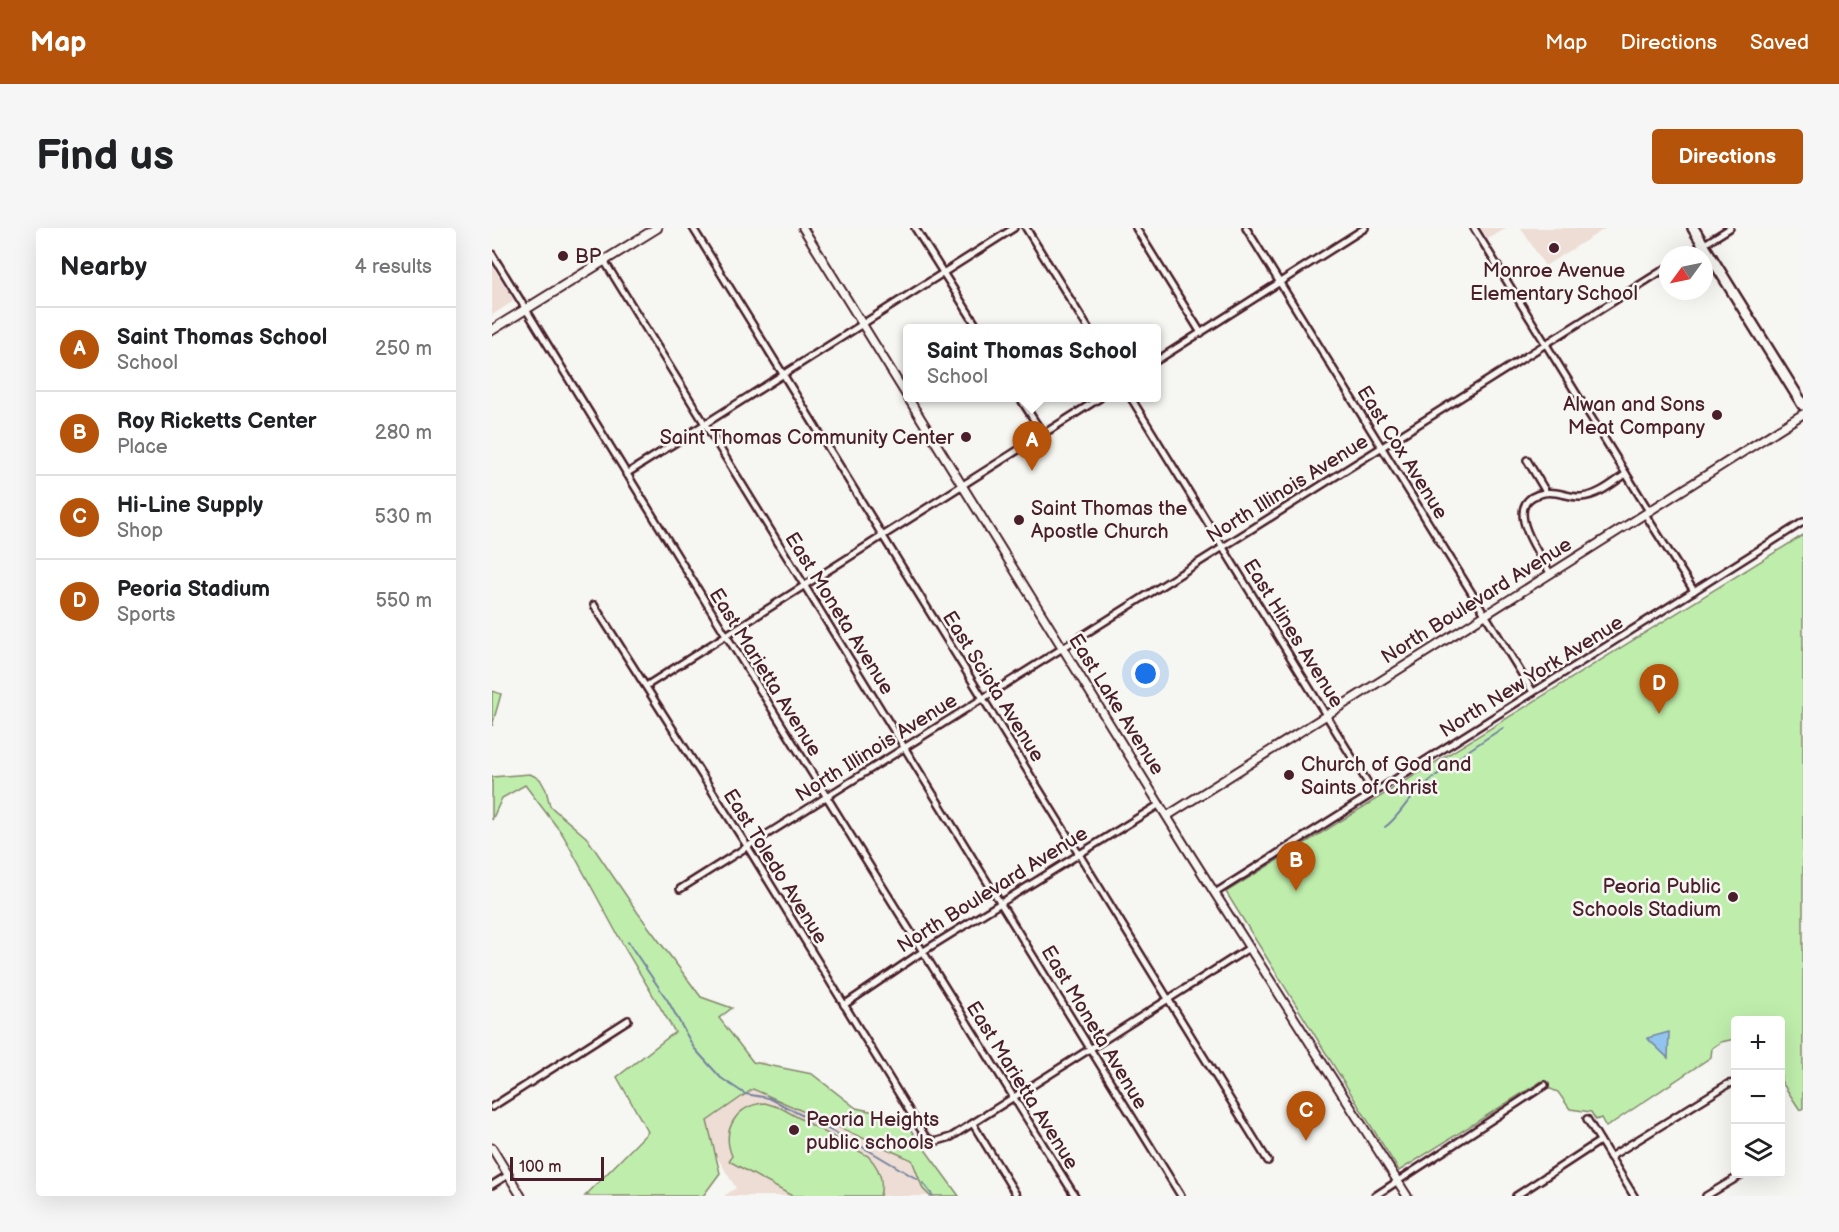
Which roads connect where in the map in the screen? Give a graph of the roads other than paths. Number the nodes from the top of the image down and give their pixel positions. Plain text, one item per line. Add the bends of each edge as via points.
1 (657, 228) edge
2 (693, 228) edge
3 (803, 228) edge
4 (915, 228) edge
5 (1014, 228) edge
6 (1026, 228) edge
7 (1136, 228) edge
8 (1246, 228) edge
9 (1365, 228) edge
10 (1474, 228) edge
11 (1693, 228) edge
12 (1730, 228) edge
13 (1703, 245) junction
14 (492, 254) edge
15 (605, 262) junction
16 (943, 273) junction
17 (1659, 273) edge
18 (1280, 283) junction
19 (526, 309) junction
20 (975, 324) edge
21 (1086, 324) edge
22 (863, 325) junction
23 (492, 330) edge
24 (1201, 333) junction
25 (1546, 343) junction
26 (1161, 358) edge
27 (784, 375) junction
28 (903, 390) edge
29 (910, 402) edge
30 (1023, 402) edge
31 (1094, 402) edge
32 (1133, 402) edge
33 (1803, 405) edge
34 (1803, 414) edge
35 (706, 424) junction
36 (1043, 434) junction
37 (1382, 447) junction
38 (1527, 460) dead end
39 (626, 474) junction
40 (1626, 474) junction
41 (962, 487) junction
42 (1546, 492) junction
43 (1647, 512) junction
44 (1803, 522) edge
45 (883, 536) junction
46 (1223, 546) junction
47 (1551, 573) junction
48 (805, 585) junction
49 (1694, 591) junction
50 (594, 604) dead end
51 (1485, 614) junction
52 (726, 635) junction
53 (1062, 647) junction
54 (646, 686) junction
55 (1533, 692) junction
56 (984, 697) junction
57 (1327, 714) junction
58 (905, 747) junction
59 (1374, 793) junction
60 (826, 797) junction
61 (1160, 804) junction
62 (1167, 816) junction
63 (747, 846) junction
64 (1080, 854) junction
65 (680, 889) dead end
66 (1215, 893) junction
67 (1002, 903) junction
68 (1249, 948) junction
69 (922, 952) junction
70 (1168, 999) junction
71 (844, 1005) junction
72 (628, 1020) dead end
73 (1091, 1048) junction
74 (1545, 1084) dead end
75 (1731, 1084) edge
76 (1013, 1097) junction
77 (492, 1107) edge
78 (1587, 1119) dead end
79 (973, 1124) junction
80 (1600, 1141) junction
81 (492, 1148) edge
82 (1610, 1157) junction
83 (1268, 1161) dead end
84 (508, 1175) junction
85 (1735, 1178) edge
86 (1398, 1182) junction
87 (492, 1185) edge
88 (521, 1196) edge
89 (1017, 1196) edge
90 (1075, 1196) edge
91 (1181, 1196) edge
92 (1376, 1196) edge
93 (1407, 1196) edge
94 (1516, 1196) edge
95 (1634, 1196) edge
96 (1706, 1196) edge

1 - 15 main road
2 - 27 street, East Sciota Avenue
3 - 22 street, East Lake Avenue
4 - 16 street
5 - 16 street
6 - 21 street
7 - 24 street
8 - 18 street, East Cox Avenue
9 - 18 street
10 - 25 street
11 - 13 highway
12 - 13 street
13 - 33 highway
14 - 19 street, East Marietta Avenue
15 - 19 main road
15 - 35 street, East Moneta Avenue
16 - 20 street
16 - 22 street
17 - 25 street, North Illinois Avenue
18 - 24 street
18 - 37 street, East Cox Avenue
19 - 23 main road
19 - 39 street, East Marietta Avenue
22 - 27 street
22 - 28 street, East Lake Avenue
24 - 26 street
25 - 37 street, North Illinois Avenue
25 - 40 street
27 - 35 street
27 - 45 street, East Sciota Avenue
29 - 41 street, East Lake Avenue
30 - 36 street
31 - 36 street
32 - 46 street, East Hines Avenue
34 - 43 street, North Boulevard Avenue
35 - 39 street
35 - 48 street, East Moneta Avenue
36 - 41 street
37 - 46 street, North Illinois Avenue
37 - 51 street, East Cox Avenue
38 - 42 street
39 - 52 street, East Marietta Avenue
40 - 42 street via 1595,494 1581,497
40 - 43 street
41 - 45 street
41 - 53 street, East Lake Avenue
42 - 47 street via 1527,503 1523,522
43 - 47 street, North Boulevard Avenue
43 - 49 street
44 - 49 street, North New York Avenue
45 - 48 street
45 - 56 street, East Sciota Avenue
46 - 53 street, North Illinois Avenue
46 - 57 street, East Hines Avenue
47 - 51 street, North Boulevard Avenue
48 - 52 street
48 - 58 street, East Moneta Avenue
49 - 55 street, North New York Avenue
50 - 54 street, East Toledo Avenue
51 - 55 street, East Cox Avenue
51 - 57 street, North Boulevard Avenue
52 - 54 street
52 - 60 street, East Marietta Avenue
53 - 56 street, North Illinois Avenue
53 - 61 street, East Lake Avenue
54 - 63 street, East Toledo Avenue
55 - 59 street, North New York Avenue
56 - 58 street, North Illinois Avenue
56 - 64 street, East Sciota Avenue
57 - 59 street, East Hines Avenue
57 - 62 street, North Boulevard Avenue
58 - 60 street, North Illinois Avenue
58 - 67 street, East Moneta Avenue
59 - 66 street, North New York Avenue
60 - 63 street, North Illinois Avenue
60 - 69 street, East Marietta Avenue
61 - 62 street, East Lake Avenue
61 - 64 street, North Boulevard Avenue
62 - 66 street, East Lake Avenue
63 - 65 street, North Illinois Avenue
63 - 71 street, East Toledo Avenue
64 - 67 street, North Boulevard Avenue
64 - 70 street, East Sciota Avenue
66 - 68 street, East Lake Avenue
67 - 69 street, North Boulevard Avenue
67 - 73 street, East Moneta Avenue
68 - 70 street
68 - 86 street, East Lake Avenue
69 - 71 street, North Boulevard Avenue
69 - 76 street, East Marietta Avenue
70 - 73 street
70 - 83 street, East Sciota Avenue
71 - 79 street, East Toledo Avenue via 925,1136 934,1142
72 - 77 street
73 - 76 street
73 - 91 street, East Moneta Avenue
74 - 86 street
75 - 82 street
76 - 79 street
76 - 90 street, East Marietta Avenue
78 - 80 street
79 - 89 street
80 - 82 street
80 - 94 street
81 - 84 street
82 - 95 street
84 - 87 street
84 - 88 street
85 - 96 street
86 - 92 street
86 - 93 street, East Lake Avenue

